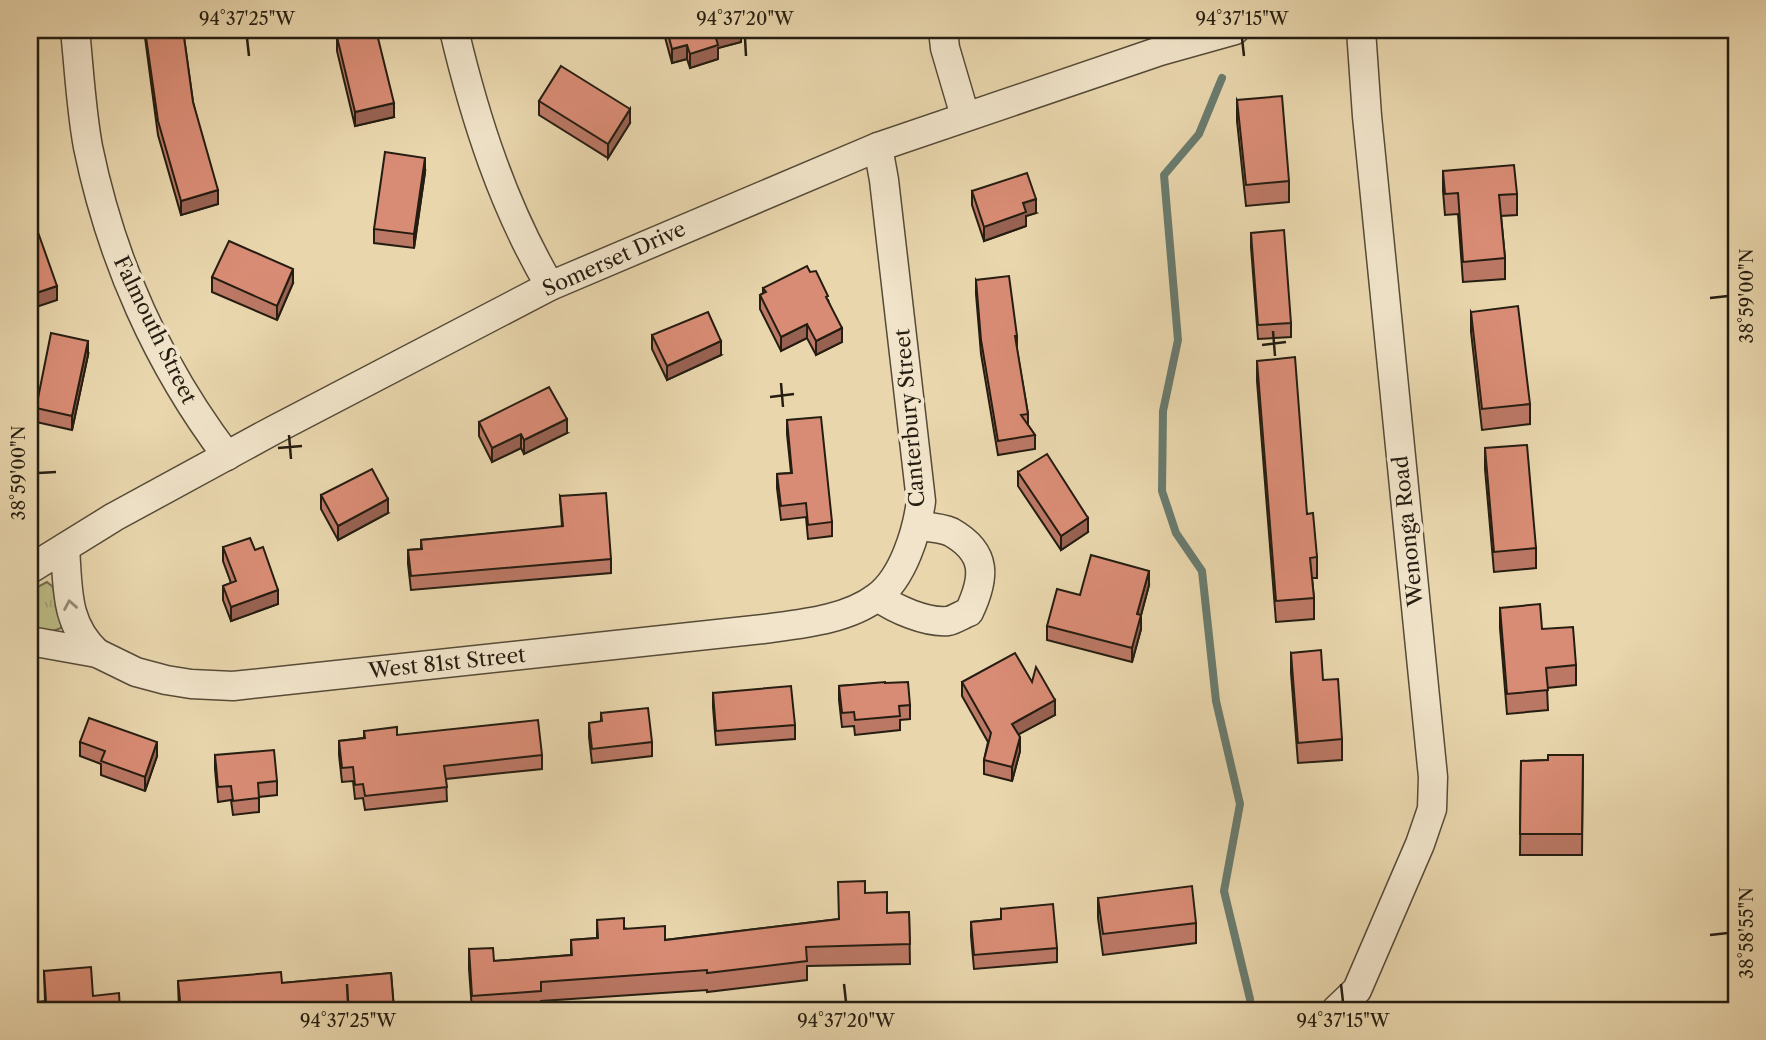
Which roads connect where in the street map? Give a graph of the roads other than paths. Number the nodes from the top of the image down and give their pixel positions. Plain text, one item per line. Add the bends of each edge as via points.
1 (75, 30) edge
2 (454, 30) edge
3 (943, 30) edge
4 (1235, 30) edge
5 (1361, 30) edge
6 (965, 116) junction
7 (878, 147) junction
8 (550, 286) junction
9 (227, 456) junction
10 (918, 526) junction
11 (65, 548) junction
12 (30, 569) edge
13 (878, 597) junction
14 (802, 624) joint
15 (30, 640) edge
16 (97, 653) junction
17 (1336, 1010) edge

1 - 9 street, Falmouth Street via 88,144 103,212 127,282 170,370
2 - 8 street via 469,94 498,179 526,245
3 - 6 street
4 - 6 street, Somerset Drive
5 - 17 street, Wenonga Road via 1433,777 1432,809 1420,844 1357,990
6 - 7 street, Somerset Drive
7 - 8 street, Somerset Drive
7 - 10 street, Canterbury Street via 919,482
8 - 9 street, Somerset Drive
9 - 11 street, Somerset Drive
10 - 13 street, Canterbury Street via 910,549
10 - 13 street via 949,531 971,548 982,566 979,590 969,612 948,621 911,615
11 - 12 street, Somerset Drive
16 -> 11 street, West 81st Street via 74,625
13 - 14 street, Canterbury Street
14 - 16 street, West 81st Street via 233,686 166,680
15 - 16 street, West 81st Street

